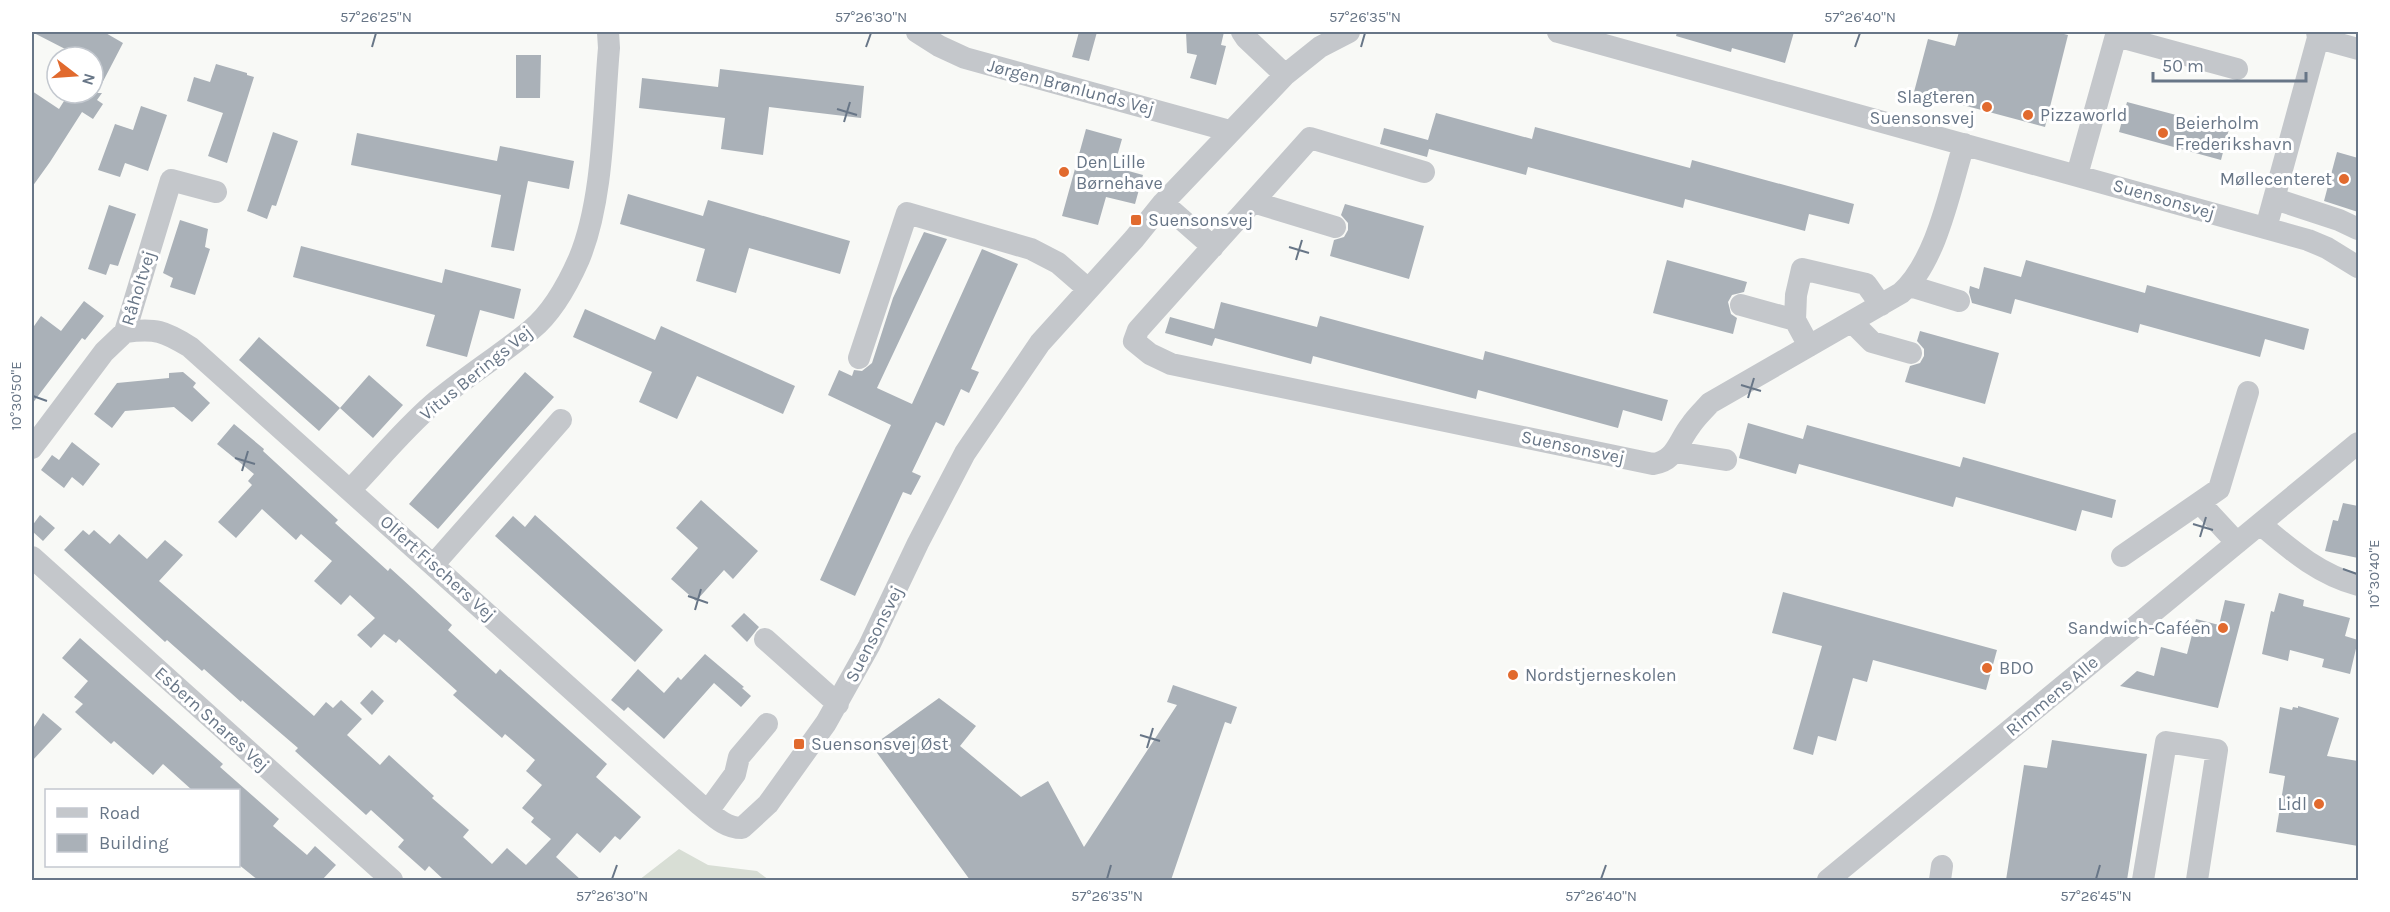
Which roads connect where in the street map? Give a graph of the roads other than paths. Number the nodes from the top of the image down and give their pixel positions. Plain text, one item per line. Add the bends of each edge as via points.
1 (608, 32) edge
2 (917, 32) edge
3 (1242, 32) edge
4 (1349, 32) edge
5 (1558, 32) edge
6 (2116, 34) edge
7 (2318, 35) edge
8 (2358, 49) edge
9 (2237, 69) dead end
10 (1285, 75) junction
11 (1230, 131) junction
12 (1964, 144) junction
13 (1424, 172) dead end
14 (2077, 175) junction
15 (216, 192) dead end
16 (2275, 199) junction
17 (1252, 202) junction
18 (1163, 203) junction
19 (1335, 227) dead end
20 (2266, 228) junction
21 (2358, 229) edge
22 (1213, 247) junction
23 (2358, 267) edge
24 (1910, 286) junction
25 (1088, 290) junction
26 (1959, 301) dead end
27 (1741, 305) dead end
28 (1881, 305) junction
29 (1795, 320) junction
30 (1852, 322) junction
31 (125, 332) junction
32 (1809, 346) junction
33 (1911, 353) dead end
34 (858, 358) dead end
35 (2248, 392) dead end
36 (561, 420) dead end
37 (2358, 443) edge
38 (32, 448) edge
39 (1675, 452) junction
40 (1726, 460) dead end
41 (351, 489) junction
42 (2200, 503) junction
43 (2259, 524) junction
44 (2237, 543) junction
45 (2122, 556) dead end
46 (32, 557) edge
47 (434, 564) junction
48 (2358, 585) edge
49 (765, 639) dead end
50 (838, 704) junction
51 (768, 724) dead end
52 (708, 810) junction
53 (742, 828) joint
54 (392, 880) edge
55 (1828, 880) edge
56 (2143, 880) edge
57 (2197, 880) edge

1 - 41 street, Vitus Berings Vej via 596,203 569,279 532,329 430,407
2 - 11 street, Jørgen Brønlunds Vej via 965,58
3 - 10 street
4 - 10 street, Suensonsvej via 1320,47
5 - 12 street, Suensonsvej
6 - 9 street
6 - 14 street
7 - 8 street
7 - 16 street
10 - 11 street, Suensonsvej
11 - 18 street, Suensonsvej
12 - 14 street, Suensonsvej
12 - 24 street via 1934,243
13 - 17 street, Suensonsvej via 1310,138
14 - 20 street, Suensonsvej
15 - 31 street, Råholtvej via 171,180
16 - 20 street
16 - 21 street
17 - 19 street
17 - 22 street, Suensonsvej
18 - 22 street
18 - 25 street, Suensonsvej
20 - 23 street, Suensonsvej via 2327,248
22 - 39 street, Suensonsvej via 1138,330 1134,341 1150,354 1171,364 1653,464 1664,463
24 - 26 street
24 - 28 street
25 - 34 street via 1058,263 1031,249 907,213
25 - 50 street, Suensonsvej via 1040,343 965,453
27 - 29 street
28 - 29 street via 1866,284 1802,269
28 - 30 street
29 - 32 street
30 - 32 street
30 - 33 street via 1872,342
31 - 38 street, Råholtvej via 104,352
31 - 41 street, Olfert Fischers Vej via 167,333 190,347
32 - 39 street via 1710,403
35 - 42 street via 2219,489
36 - 47 street
37 - 43 street, Rimmens Alle
39 - 40 street
41 - 47 street, Olfert Fischers Vej
42 - 44 street
42 - 45 street
43 - 44 street, Rimmens Alle
43 - 48 street via 2306,563
44 - 55 street, Rimmens Alle
46 - 54 street, Esbern Snares Vej
47 - 52 street, Olfert Fischers Vej
49 - 50 street
50 - 53 street, Suensonsvej via 768,804
51 - 52 street via 739,757 735,774
52 - 53 street, Olfert Fischers Vej via 732,828
56 - 57 street via 2166,742 2217,750

